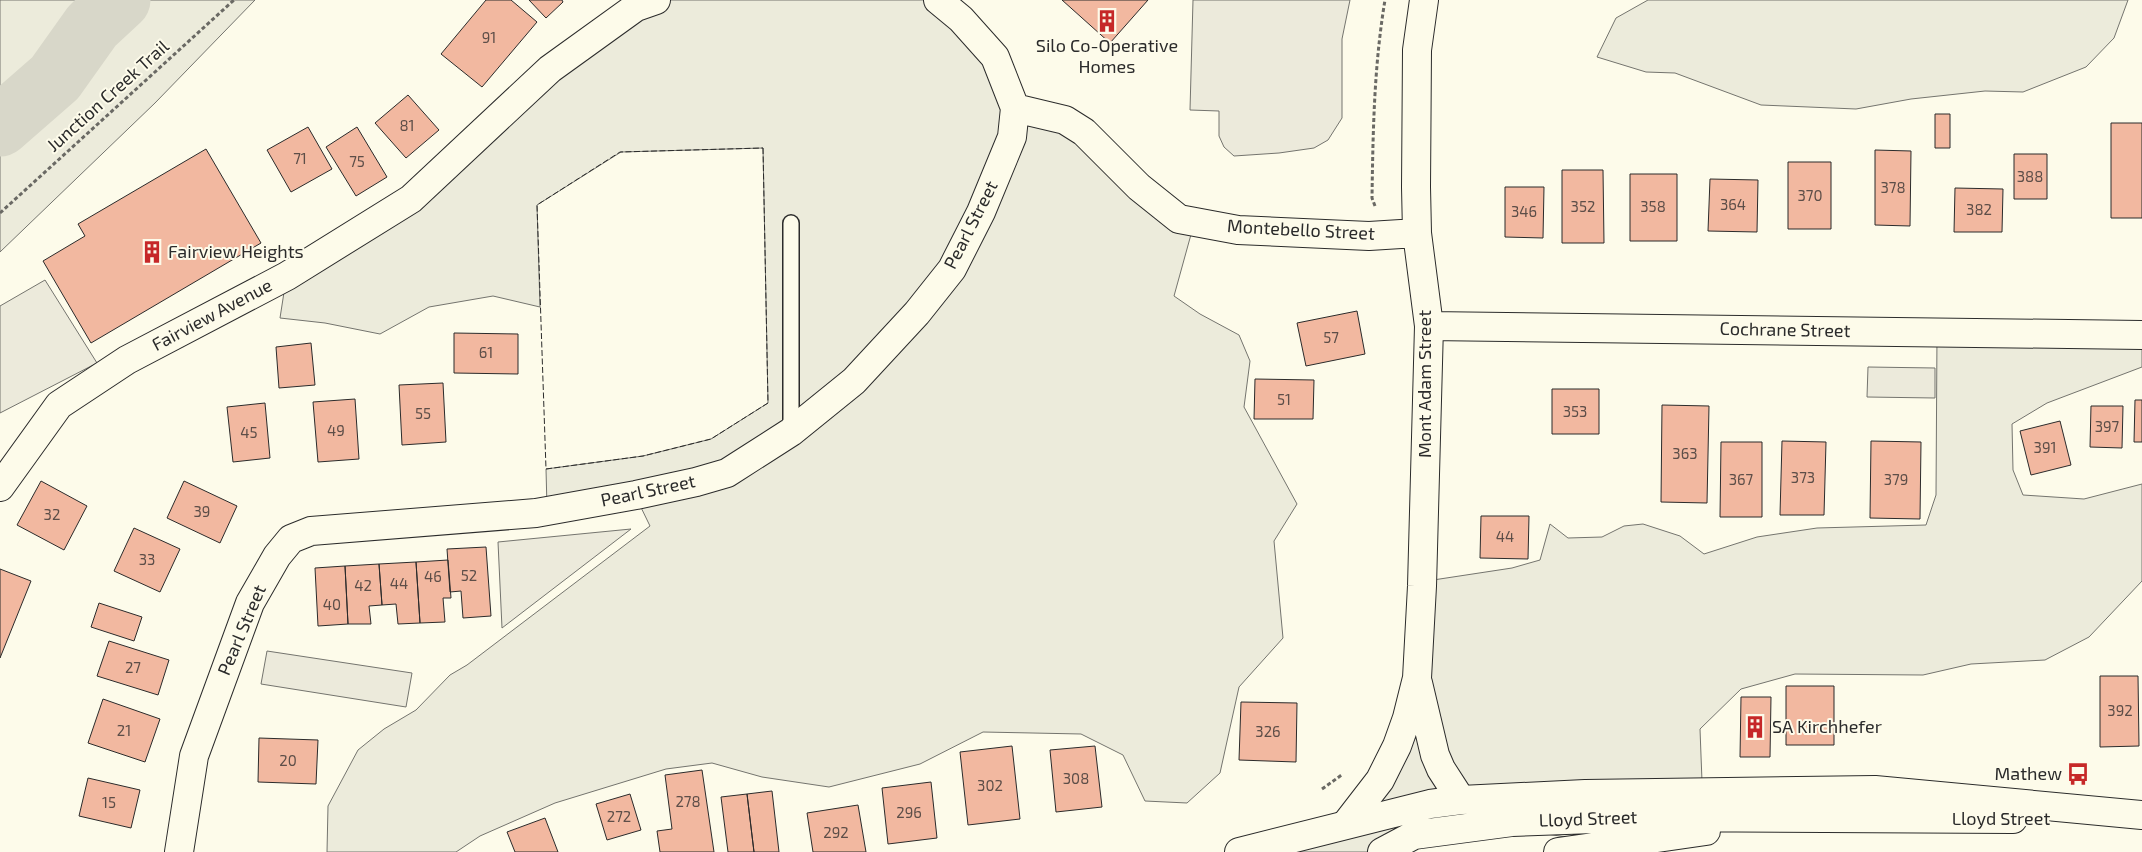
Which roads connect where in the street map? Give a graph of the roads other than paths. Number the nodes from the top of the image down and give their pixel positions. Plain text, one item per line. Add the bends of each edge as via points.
1 (656, 0) edge
2 (938, 0) edge
3 (1424, 0) edge
4 (1015, 108) junction
5 (791, 223) dead end
6 (1417, 233) junction
7 (1428, 326) junction
8 (2142, 335) edge
9 (791, 432) junction
10 (0, 487) edge
11 (1417, 678) junction
12 (1461, 800) junction
13 (2142, 817) edge
14 (1800, 818) junction
15 (1346, 824) junction
16 (179, 852) edge
17 (1239, 852) edge
18 (1382, 852) edge
19 (1558, 852) edge

1 - 10 street, Fairview Avenue via 636,7 550,69 411,199 286,276 127,360 59,405
2 - 4 street, Pearl Street via 961,19 995,58
3 - 6 street, Mont Adam Street via 1417,50
4 - 6 street, Montebello Street via 1065,120 1084,132 1139,187 1179,219 1238,230 1369,236
4 - 9 street, Pearl Street via 1012,138 981,212 952,269 917,313 854,381
5 - 9 lane
6 - 7 street, Mont Adam Street
7 - 8 street, Cochrane Street
7 - 11 street, Mont Adam Street
9 - 16 street, Pearl Street via 727,473 636,495 536,513 311,531 291,539 277,556 250,603 218,685 194,756
11 - 12 street, Mont Adam Street via 1435,755
11 - 15 street, Mont Adam Street via 1397,746 1380,780
12 - 13 street via 1595,794 1875,790
12 - 15 street
13 - 14 street, Lloyd Street
14 - 18 street, Lloyd Street via 1650,817 1512,822 1414,835
14 - 19 street, Lloyd Street
15 - 17 street

